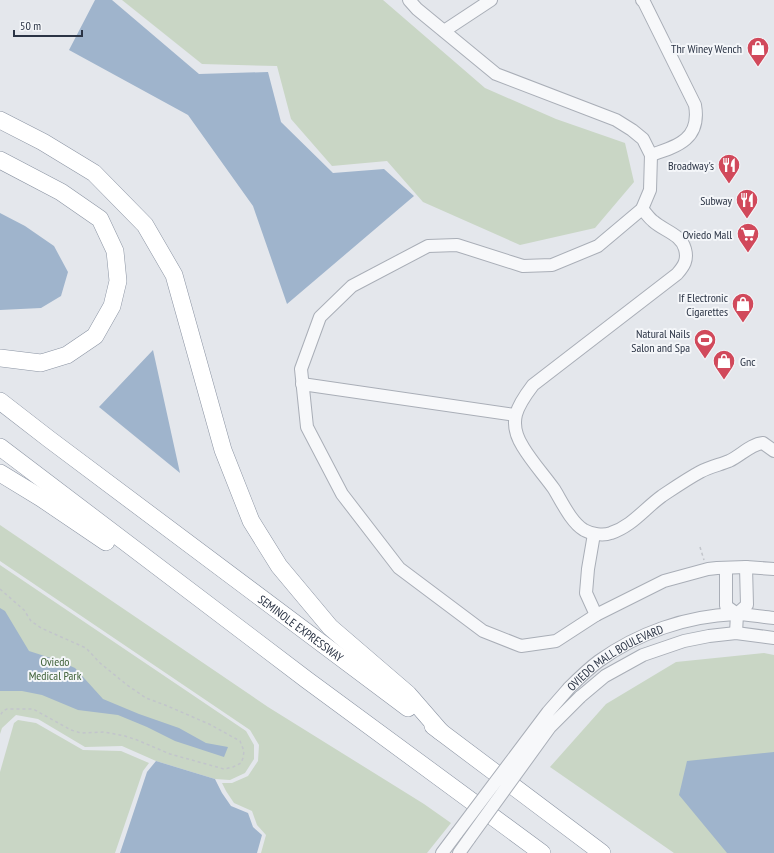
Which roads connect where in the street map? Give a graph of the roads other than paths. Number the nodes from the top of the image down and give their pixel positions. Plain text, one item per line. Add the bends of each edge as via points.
1 (409, 0) edge
2 (491, 0) edge
3 (642, 0) edge
4 (444, 31) junction
5 (0, 120) edge
6 (651, 155) junction
7 (0, 160) edge
8 (642, 209) junction
9 (0, 358) edge
10 (302, 384) junction
11 (0, 401) edge
12 (515, 415) junction
13 (0, 447) edge
14 (774, 451) edge
15 (0, 473) edge
16 (594, 534) junction
17 (746, 567) junction
18 (726, 568) junction
19 (774, 569) edge
20 (737, 614) junction
21 (596, 615) junction
22 (774, 618) edge
23 (736, 633) junction
24 (774, 638) edge
25 (307, 680) junction
26 (403, 698) junction
27 (442, 853) edge
28 (459, 853) edge
29 (542, 853) edge
30 (602, 853) edge

1 - 4 street
2 - 4 street
3 - 6 street via 695,105 697,116 693,132 687,139 672,148
4 - 6 street via 496,74 616,120 643,139
5 - 26 highway via 94,173 145,225 174,275 223,450 251,521 278,566 330,627
6 - 8 street via 650,190
7 - 9 highway via 62,192 100,219 115,251 118,281 112,306 95,336 67,355 41,363
8 - 10 street via 598,246 552,265 523,266 457,245 428,246 352,286 320,318 300,369
8 - 12 street via 653,221 683,242 687,256 684,266 533,385 521,400
10 - 12 street
10 - 21 street via 307,427 342,494 399,568 483,631 521,646 556,640
11 - 26 highway, SEMINOLE EXPRESSWAY via 49,440
12 - 16 street via 515,429 522,446 568,513 583,529
13 - 25 highway
14 - 16 street via 763,443 756,444 730,460 701,471 660,497 628,526 609,534
15 - 25 highway via 94,533 229,631
16 - 21 street via 586,593
17 - 18 street
17 - 19 street
17 - 20 street via 747,605
18 - 20 street via 726,606
18 - 21 street via 708,569 664,581
20 - 22 street, OVIEDO MALL BOULEVARD
20 - 23 street
20 - 27 street, OVIEDO MALL BOULEVARD, bridge via 719,615 667,626 633,640 598,662 569,688 548,712
23 - 24 street, OVIEDO MALL BOULEVARD
23 - 28 street, OVIEDO MALL BOULEVARD, bridge via 684,640 643,655 605,676 550,728
25 - 29 highway
26 - 30 highway via 445,735

